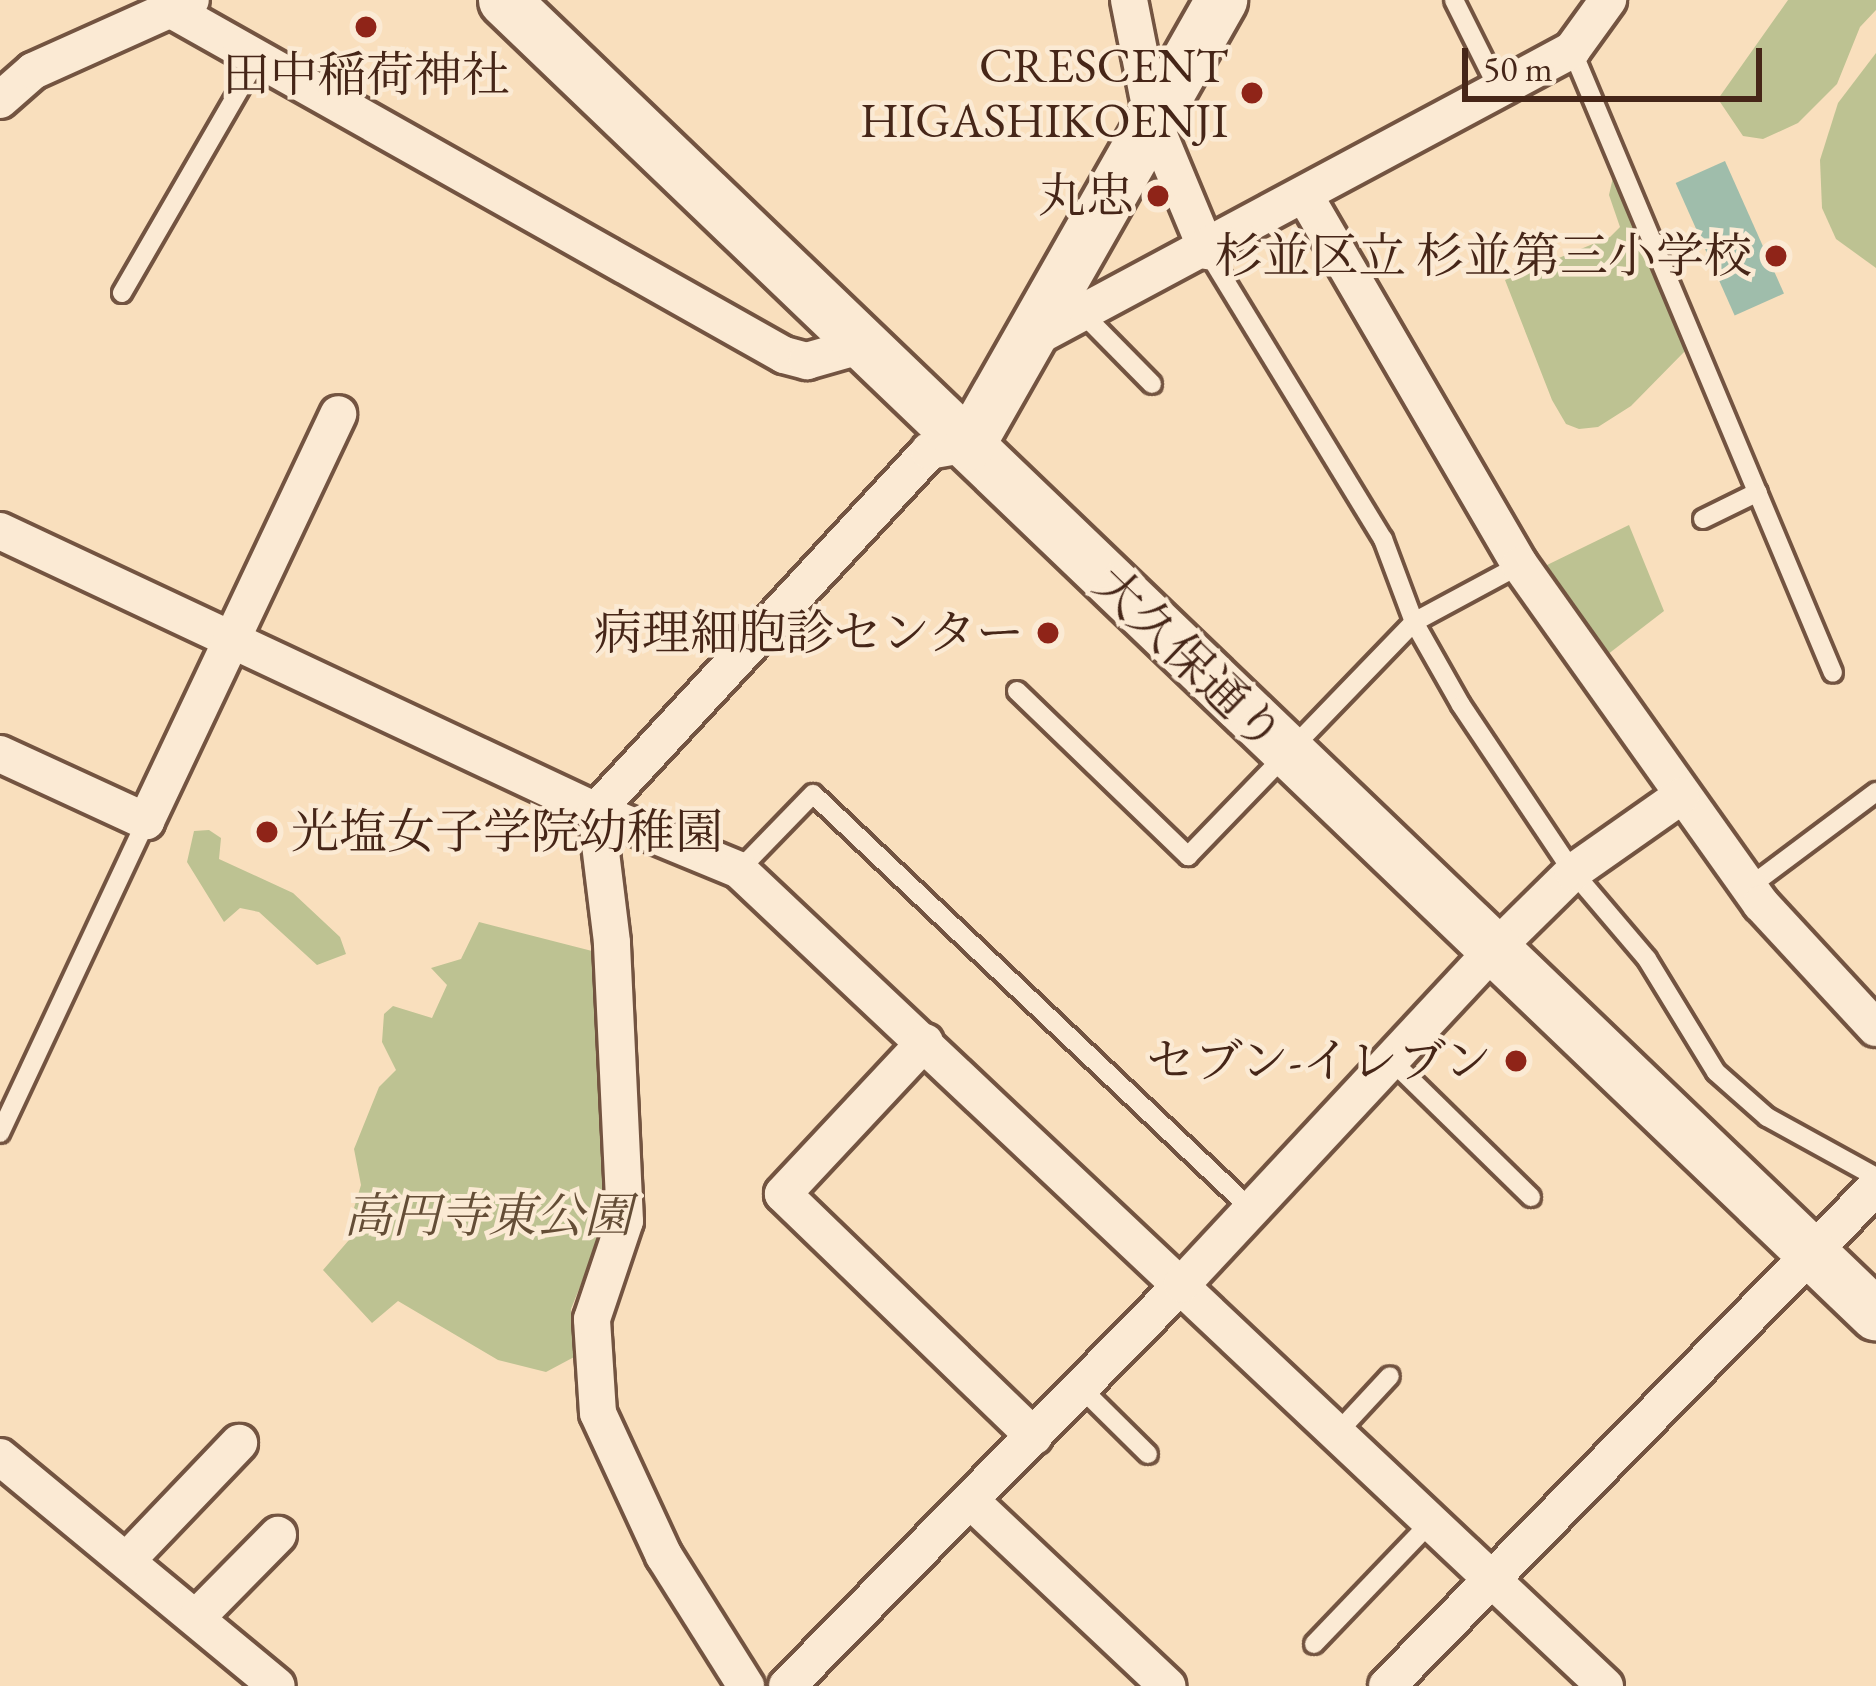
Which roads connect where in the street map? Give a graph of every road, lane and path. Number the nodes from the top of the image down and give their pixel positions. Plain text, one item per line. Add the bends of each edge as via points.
1 (504, 0) edge
2 (1129, 0) edge
3 (1221, 0) edge
4 (1454, 0) edge
5 (1608, 0) edge
6 (155, 8) edge
7 (1572, 50) junction
8 (260, 56) junction
9 (1498, 88) junction
10 (0, 100) edge
11 (1153, 121) junction
12 (1305, 196) junction
13 (1207, 250) junction
14 (122, 293) dead end
15 (1086, 316) junction
16 (1031, 340) junction
17 (863, 345) junction
18 (1152, 384) dead end
19 (338, 414) dead end
20 (969, 444) junction
21 (1758, 493) junction
22 (1703, 519) dead end
23 (0, 531) edge
24 (1520, 565) junction
25 (1414, 622) junction
26 (235, 642) junction
27 (1833, 673) dead end
28 (1017, 691) dead end
29 (1286, 753) junction
30 (0, 754) edge
31 (1876, 792) edge
32 (1681, 796) junction
33 (596, 811) junction
34 (146, 821) junction
35 (739, 870) junction
36 (1573, 872) junction
37 (1749, 887) junction
38 (1494, 950) junction
39 (1876, 1028) edge
40 (925, 1042) junction
41 (1391, 1060) junction
42 (0, 1133) edge
43 (1876, 1177) edge
44 (1876, 1187) edge
45 (1531, 1197) dead end
46 (1251, 1209) junction
47 (1811, 1252) junction
48 (1182, 1284) junction
49 (1876, 1315) edge
50 (1390, 1376) dead end
51 (1081, 1388) junction
52 (1338, 1432) junction
53 (1034, 1436) junction
54 (239, 1443) dead end
55 (1148, 1454) dead end
56 (0, 1457) edge
57 (970, 1501) junction
58 (1431, 1522) junction
59 (278, 1534) dead end
60 (130, 1557) junction
61 (1491, 1577) junction
62 (198, 1616) junction
63 (1314, 1644) dead end
64 (277, 1686) edge
65 (746, 1686) edge
66 (787, 1686) edge
67 (1167, 1686) edge
68 (1387, 1686) edge
69 (1605, 1686) edge

1 - 17 main road, 大久保通り
2 - 11 street
3 - 11 main road
4 - 9 lane
5 - 7 street
6 - 8 street
6 - 10 street via 33,71
7 - 9 street
7 - 21 lane
8 - 14 lane
8 - 17 street via 784,355 807,361
9 - 12 street
11 - 13 street
11 - 16 main road
12 - 13 street
12 - 24 street
13 - 15 street
13 - 25 lane via 1383,539
15 - 16 street
15 - 18 lane
16 - 20 main road
17 - 20 main road, 大久保通り
19 - 26 street
20 - 29 main road, 大久保通り
20 - 33 street via 929,451
21 - 22 lane
21 - 27 lane
23 - 26 street
24 - 25 lane
24 - 32 street
25 - 29 lane
25 - 36 lane
26 - 33 street
26 - 34 street
28 - 29 lane via 1188,856
29 - 38 main road, 大久保通り
30 - 34 street
31 - 37 lane
32 - 36 street
32 - 37 street
33 - 35 street
33 - 65 street via 612,942 625,1207 592,1319 598,1413 664,1556
34 - 42 lane
35 - 40 street
35 - 46 lane via 813,794
36 - 38 street
36 - 43 lane via 1647,959 1716,1072 1767,1117
37 - 39 street
38 - 41 street
38 - 47 main road, 大久保通り
40 - 48 street
40 - 53 street via 783,1194
41 - 45 lane
41 - 46 street
44 - 47 street
46 - 48 street
47 - 49 main road, 大久保通り
47 - 61 street
48 - 51 street
48 - 52 street
50 - 52 lane
51 - 53 street
51 - 55 lane
52 - 58 street
53 - 57 street
54 - 60 street
56 - 60 street
57 - 66 street
57 - 67 street
58 - 61 street
58 - 63 lane
59 - 62 street
60 - 62 street
61 - 68 street
61 - 69 street
62 - 64 street

